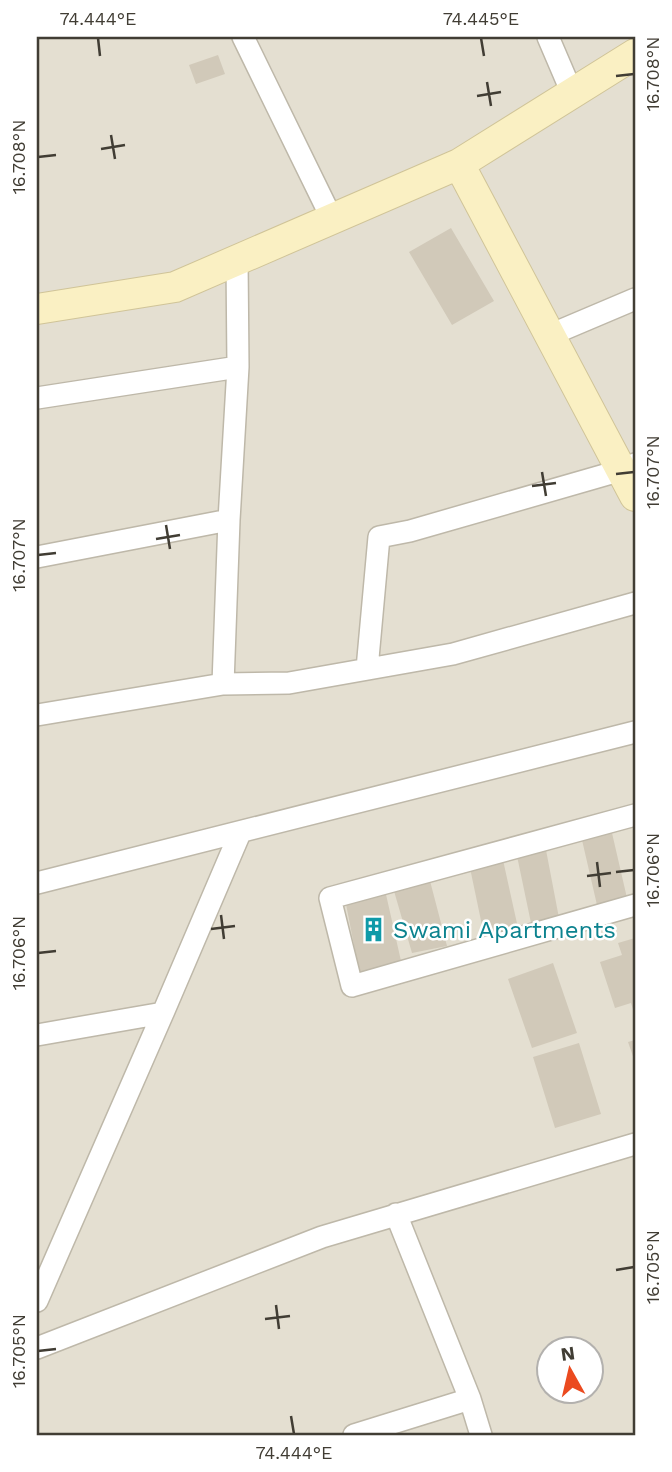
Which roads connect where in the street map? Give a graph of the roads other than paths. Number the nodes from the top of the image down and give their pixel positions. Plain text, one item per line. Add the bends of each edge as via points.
1 (243, 37) edge
2 (548, 37) edge
3 (633, 63) edge
4 (572, 93) junction
5 (459, 164) junction
6 (332, 219) junction
7 (237, 260) junction
8 (635, 299) edge
9 (37, 309) edge
10 (550, 335) junction
11 (238, 367) junction
12 (37, 398) edge
13 (628, 467) edge
14 (635, 496) edge
15 (229, 520) junction
16 (37, 557) edge
17 (635, 603) edge
18 (367, 669) junction
19 (223, 684) junction
20 (37, 715) edge
21 (635, 732) edge
22 (635, 815) edge
23 (240, 833) junction
24 (37, 883) edge
25 (635, 905) edge
26 (163, 1013) junction
27 (37, 1035) edge
28 (635, 1144) edge
29 (396, 1214) junction
30 (37, 1301) edge
31 (37, 1348) edge
32 (470, 1399) junction
33 (354, 1435) edge
34 (481, 1435) edge

1 - 6 street
2 - 4 street
3 - 4 main road
4 - 5 main road
5 - 6 main road
5 - 10 main road
6 - 7 main road
7 - 9 main road via 175,287
7 - 11 street
8 - 10 street
10 - 13 main road
11 - 12 street
11 - 15 street
13 - 14 main road
13 - 18 street via 379,537
15 - 16 street
15 - 19 street
17 - 18 street via 453,654
18 - 19 street via 289,683
19 - 20 street
21 - 23 street
22 - 25 street via 330,898 352,986
23 - 24 street
23 - 26 street
26 - 27 street
26 - 30 street
28 - 29 street
29 - 31 street via 322,1237
29 - 32 street
32 - 33 street
32 - 34 street

